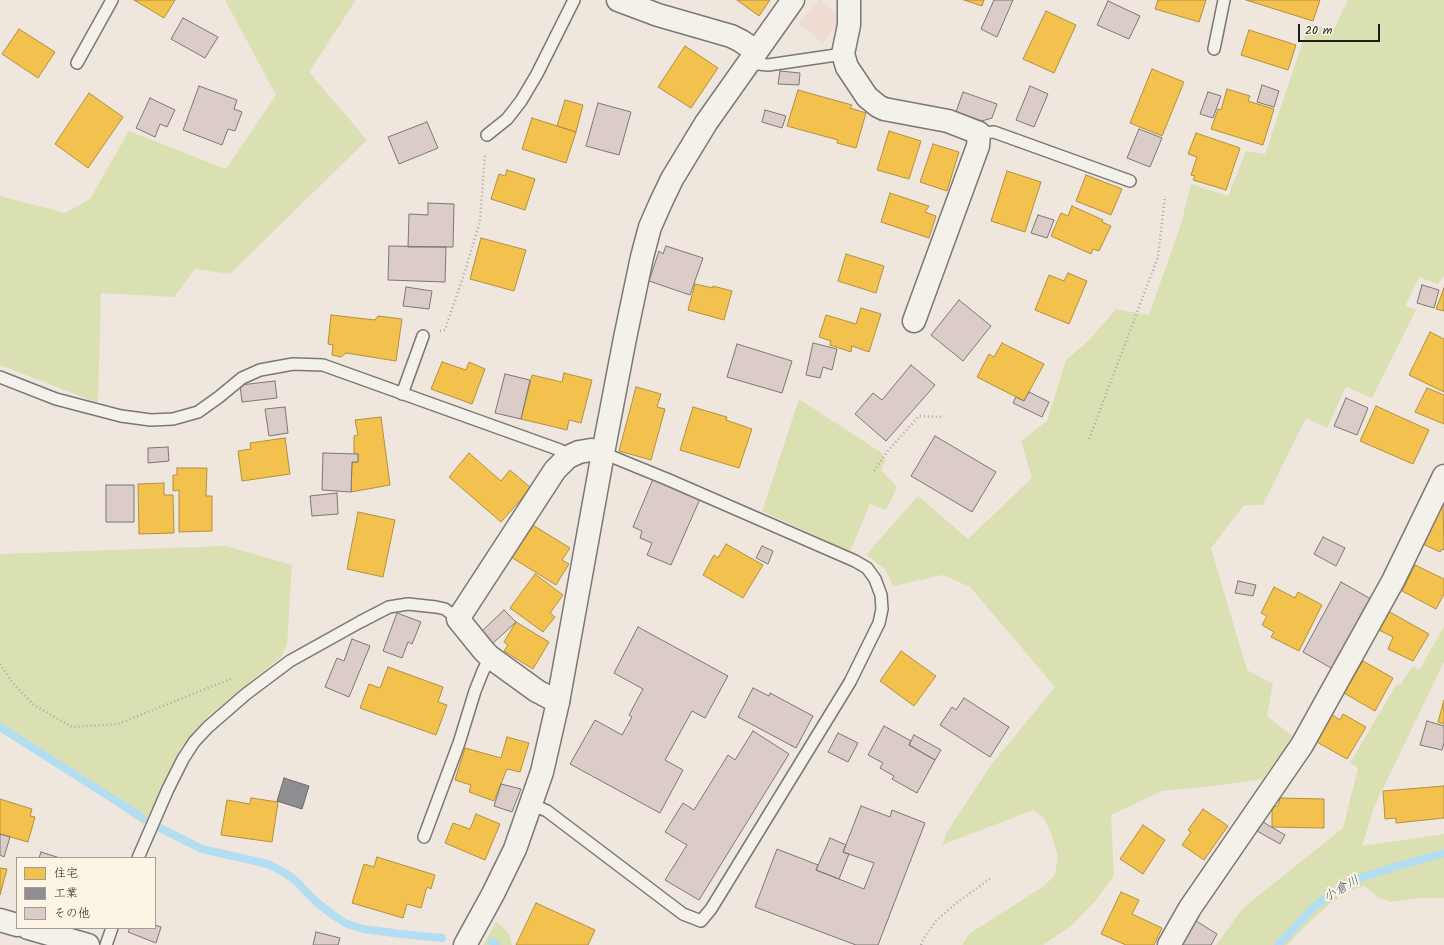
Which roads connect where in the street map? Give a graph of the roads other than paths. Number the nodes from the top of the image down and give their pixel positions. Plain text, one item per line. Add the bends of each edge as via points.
1 (112, 0) edge
2 (574, 0) edge
3 (618, 0) edge
4 (793, 0) edge
5 (850, 0) edge
6 (1224, 0) edge
7 (1214, 49) dead end
8 (843, 54) junction
9 (752, 57) junction
10 (77, 64) dead end
11 (979, 133) junction
12 (487, 135) road end
13 (1130, 181) dead end
14 (914, 321) dead end
15 (423, 336) road end
16 (0, 376) edge
17 (402, 394) junction
18 (603, 453) junction
19 (568, 457) junction
20 (1444, 476) edge
21 (458, 619) junction
22 (490, 657) junction
23 (558, 702) junction
24 (532, 804) junction
25 (424, 836) dead end
26 (138, 857) edge
27 (0, 920) edge
28 (16, 925) edge
29 (32, 929) edge
30 (112, 929) edge
31 (88, 945) edge
32 (106, 945) edge
33 (465, 945) edge
34 (1169, 945) edge

1 - 10 lane
2 - 12 lane via 521,101 507,119
3 - 9 street via 658,15 731,36 741,41
4 - 9 street
5 - 8 street via 849,25
6 - 7 lane
8 - 9 lane via 768,65
8 - 11 street via 847,67 867,97 878,106 948,121
9 - 18 street via 706,123 672,179 650,227
11 - 13 lane via 994,132
11 - 14 street via 978,146
15 - 17 lane
16 - 17 lane via 56,399 121,416 151,420 173,419 198,412 242,378 260,370 293,364 323,365
17 - 19 lane via 560,450
18 - 19 street via 591,450
18 - 23 street
18 - 24 lane via 867,568 875,579 881,595 882,609 879,623 850,682 701,921 683,914 547,811
19 - 21 street via 555,470
20 - 34 street via 1393,581 1302,745 1190,908
21 - 22 street
21 - 26 lane via 445,609 436,607 408,604 390,607 290,661 246,694 208,727 190,747 168,789
22 - 23 street
22 - 25 lane via 475,691 459,744
23 - 24 street
24 - 33 street via 512,855
27 - 28 street
29 - 31 street
30 - 32 lane

